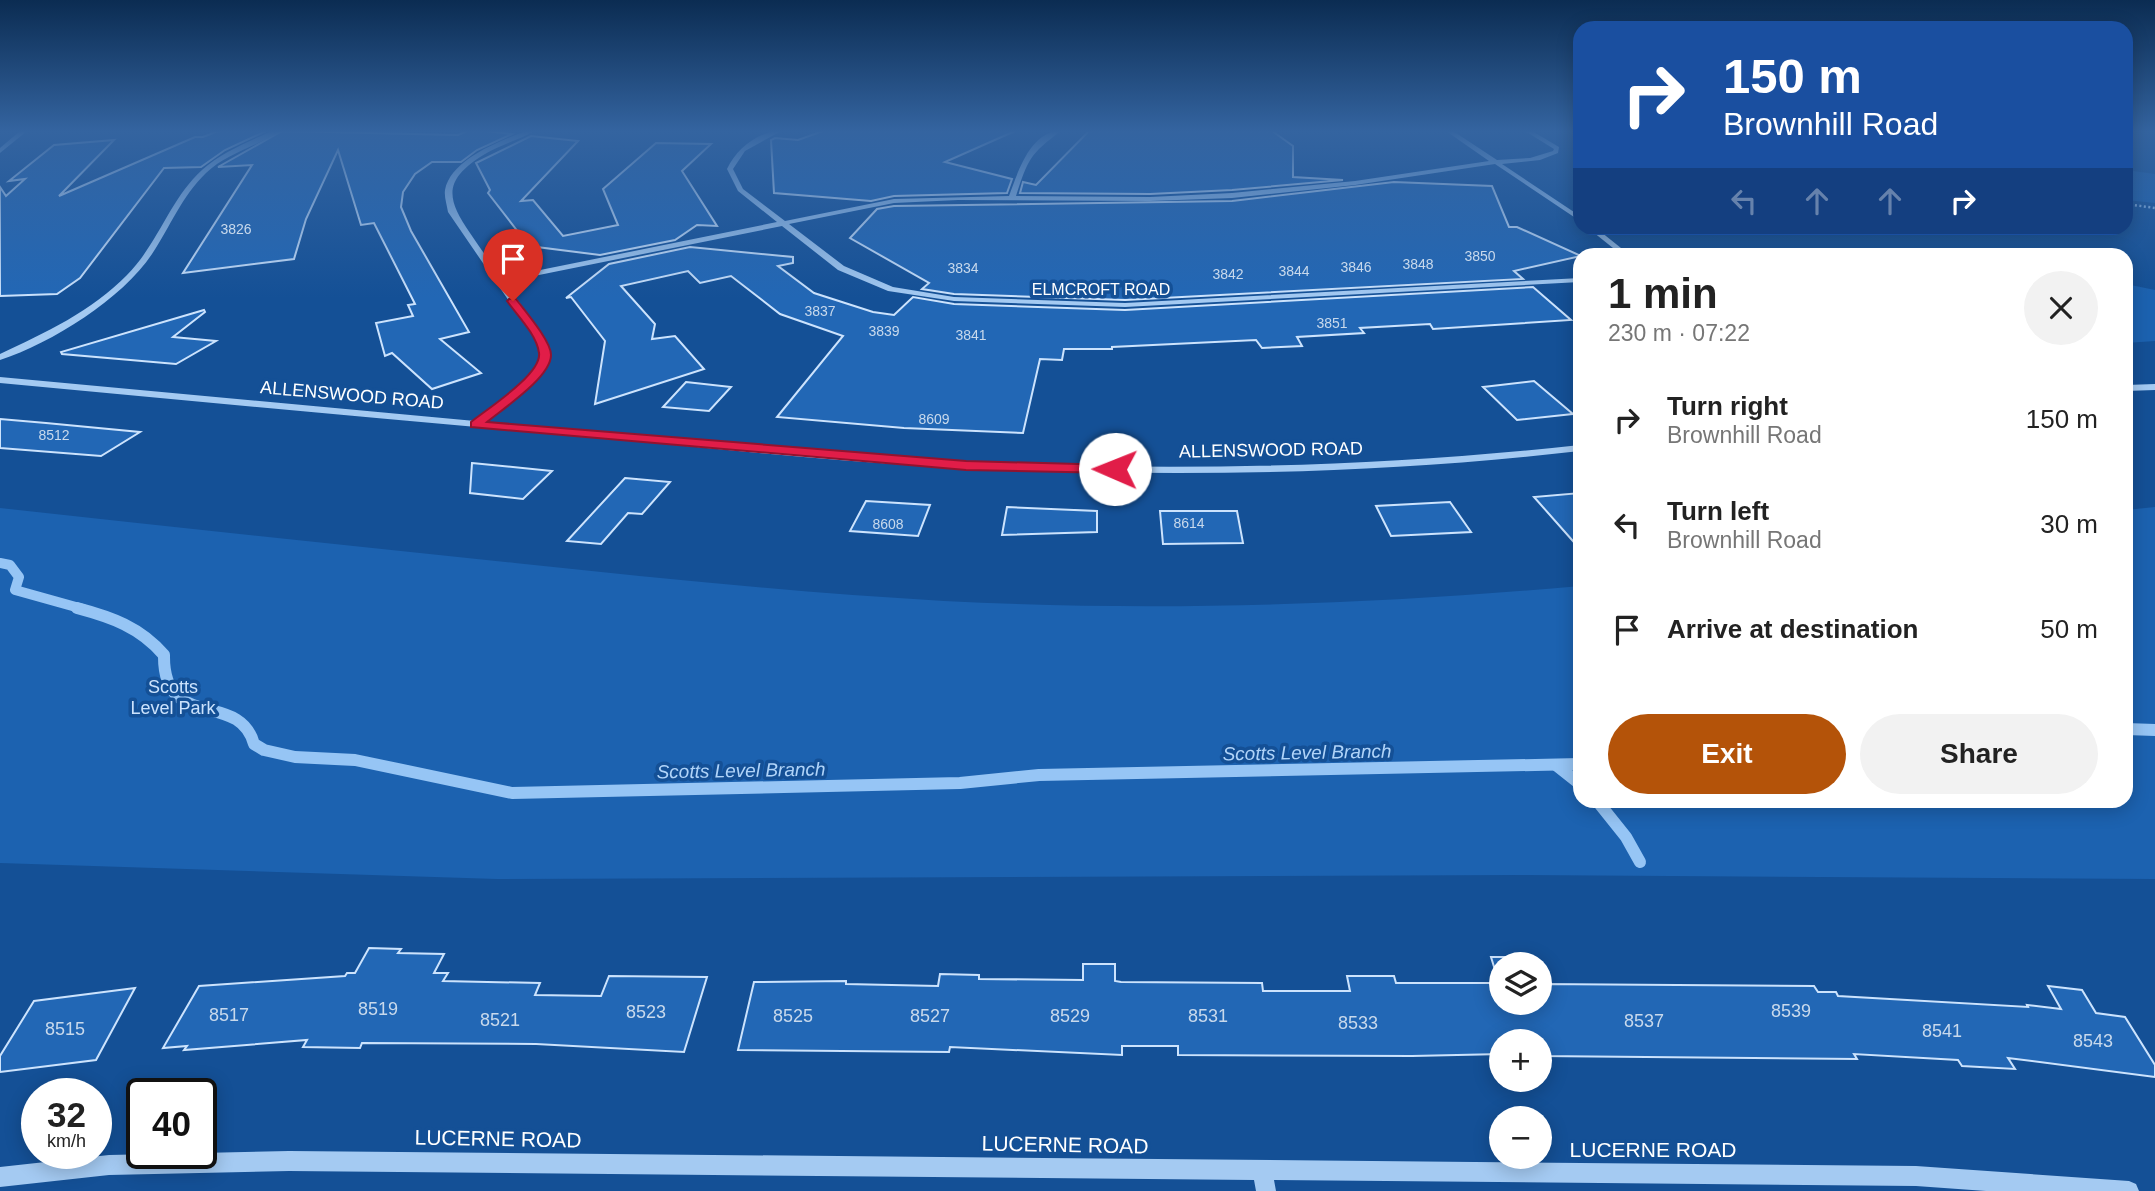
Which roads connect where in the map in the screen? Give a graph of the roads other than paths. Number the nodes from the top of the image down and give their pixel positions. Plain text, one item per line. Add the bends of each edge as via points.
1 (192, 187) edge
2 (449, 187) edge
3 (738, 187) edge
4 (1016, 187) edge
5 (1330, 187) edge
6 (1532, 187) edge
7 (1012, 198) junction
8 (1573, 214) edge
9 (784, 222) junction
10 (1601, 235) edge
11 (1618, 248) edge
12 (1573, 280) edge
13 (498, 281) junction
14 (0, 357) edge
15 (0, 380) edge
16 (2155, 387) edge
17 (2133, 388) edge
18 (476, 425) junction
19 (1573, 449) edge
20 (0, 1177) edge
21 (1265, 1181) edge
22 (2129, 1191) edge

1 - 14 street via 149,256 104,299
2 - 13 street via 452,212
3 - 9 street, ELMCROFT ROAD
4 - 7 street
5 - 7 street via 1150,199
6 - 8 street
7 - 9 street via 894,201
9 - 12 street, ELMCROFT ROAD via 841,268 865,280 954,299 1137,305
9 - 13 street
10 - 11 street
13 - 18 street via 546,354 531,380
15 - 18 street, ALLENSWOOD ROAD
16 - 17 street
18 - 19 street, ALLENSWOOD ROAD via 966,466 1091,469 1339,467
20 - 21 street, LUCERNE ROAD via 109,1165 289,1161
21 - 22 street, LUCERNE ROAD via 1916,1176

